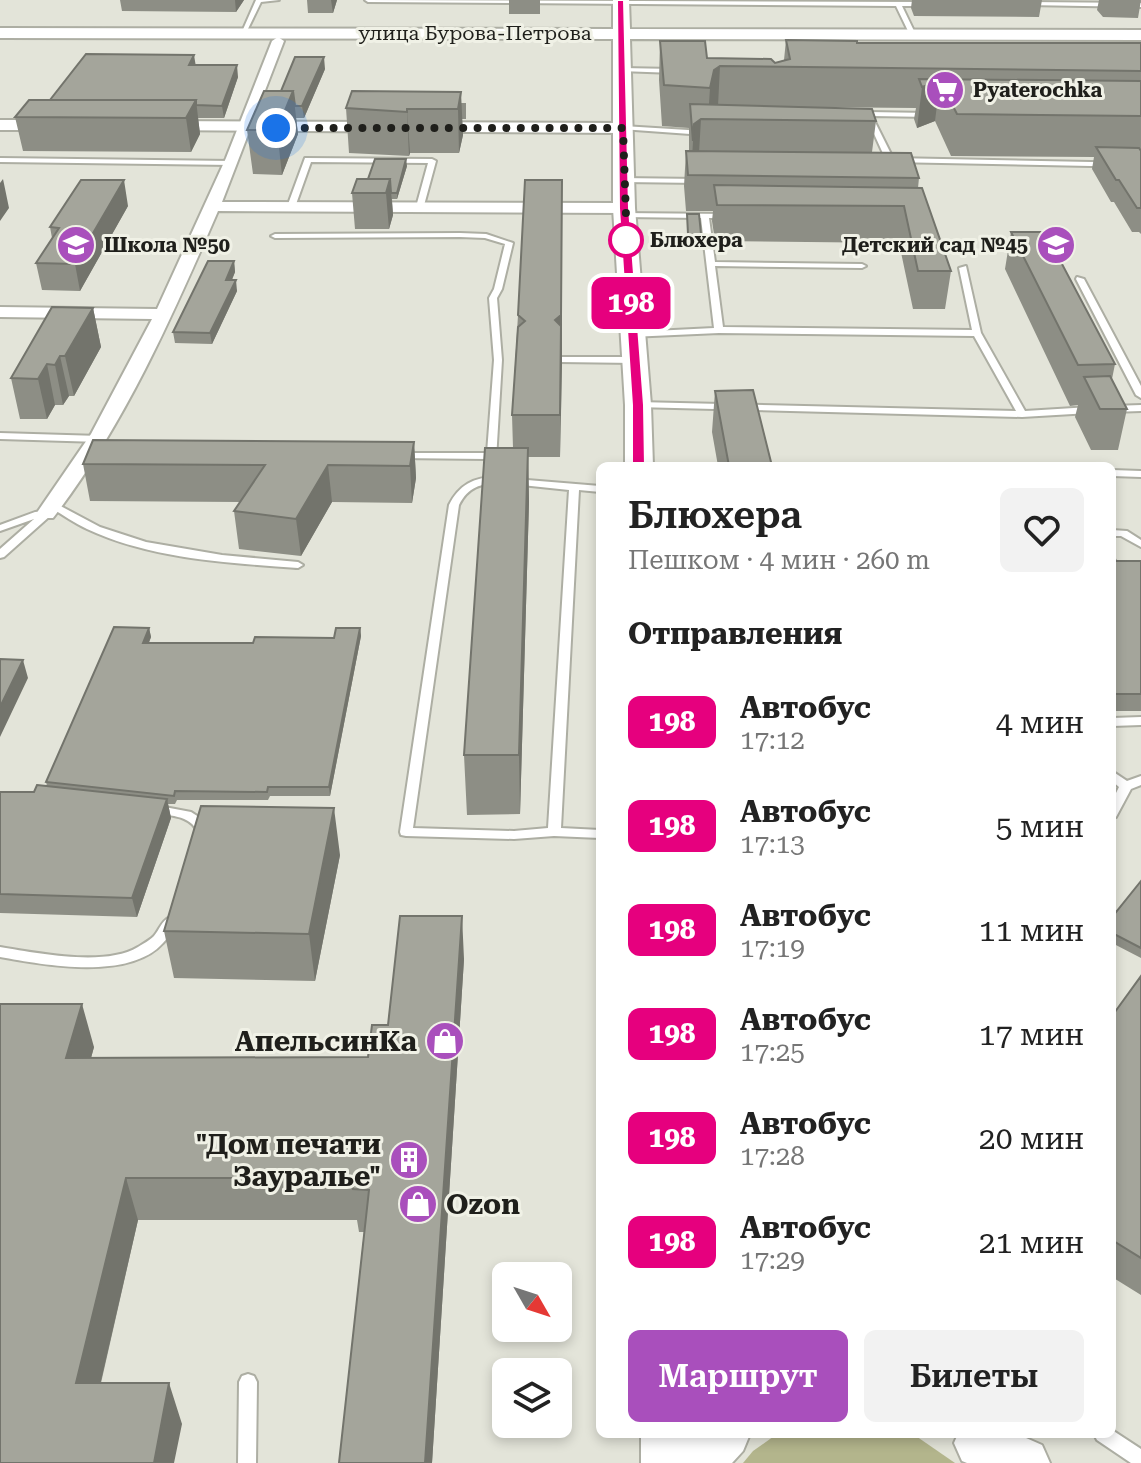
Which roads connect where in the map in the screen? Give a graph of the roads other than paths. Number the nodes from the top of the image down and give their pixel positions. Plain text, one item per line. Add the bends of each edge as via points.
1 (251, 0) edge
2 (259, 0) edge
3 (276, 0) edge
4 (368, 0) edge
5 (554, 1) edge
6 (621, 1) edge
7 (682, 1) edge
8 (1067, 2) edge
9 (901, 3) edge
10 (934, 4) dead end
11 (1024, 4) dead end
12 (1141, 5) edge
13 (0, 33) edge
14 (243, 33) junction
15 (912, 33) junction
16 (1141, 35) edge
17 (621, 37) junction
18 (278, 41) junction
19 (0, 42) edge
20 (1141, 44) edge
21 (622, 70) junction
22 (680, 71) edge
23 (853, 114) edge
24 (868, 114) junction
25 (945, 115) edge
26 (0, 125) edge
27 (81, 125) edge
28 (138, 126) edge
29 (246, 128) junction
30 (623, 128) junction
31 (713, 134) edge
32 (865, 138) edge
33 (880, 138) junction
34 (0, 160) edge
35 (874, 160) edge
36 (890, 160) junction
37 (232, 163) junction
38 (1141, 165) edge
39 (899, 168) edge
40 (699, 170) edge
41 (623, 180) junction
42 (700, 181) junction
43 (715, 182) edge
44 (213, 206) junction
45 (291, 207) junction
46 (420, 207) junction
47 (624, 212) junction
48 (705, 216) junction
49 (736, 217) edge
50 (275, 236) dead end
51 (711, 264) junction
52 (862, 266) dead end
53 (963, 268) dead end
54 (1080, 279) dead end
55 (0, 312) edge
56 (163, 314) junction
57 (719, 330) junction
58 (977, 333) junction
59 (633, 335) junction
60 (562, 360) edge
61 (635, 360) junction
62 (1141, 395) edge
63 (638, 405) junction
64 (1141, 408) edge
65 (1022, 414) junction
66 (0, 436) edge
67 (99, 447) junction
68 (382, 456) edge
69 (492, 456) junction
70 (639, 462) edge
71 (1116, 473) edge
72 (1141, 474) edge
73 (489, 479) junction
74 (574, 487) junction
75 (596, 489) edge
76 (49, 509) junction
77 (0, 528) edge
78 (1116, 533) edge
79 (0, 543) edge
80 (1141, 544) edge
81 (0, 555) edge
82 (298, 565) dead end
83 (1141, 721) edge
84 (1116, 722) edge
85 (1116, 778) edge
86 (1141, 780) edge
87 (1126, 786) junction
88 (1141, 789) edge
89 (1116, 806) edge
90 (135, 807) edge
91 (554, 832) junction
92 (596, 834) edge
93 (202, 846) edge
94 (175, 911) edge
95 (0, 952) edge
96 (248, 1382) dead end
97 (666, 1438) edge
98 (721, 1438) edge
99 (1109, 1438) edge
100 (1141, 1459) edge
101 (247, 1463) edge
102 (667, 1463) edge
103 (698, 1463) edge

1 - 2 lane
2 - 3 lane
2 - 14 lane
4 - 5 lane
5 - 6 lane
6 - 7 lane
6 - 17 main road
7 - 9 lane
8 - 11 lane
8 - 12 lane
9 - 10 lane
9 - 15 lane
13 - 14 main road, улица Бурова-Петрова
14 - 17 main road, улица Бурова-Петрова
15 - 16 main road, улица Бурова-Петрова
15 - 17 main road, улица Бурова-Петрова
17 - 18 main road, улица Бурова-Петрова
17 - 20 main road, улица Бурова-Петрова
17 - 21 main road
18 - 19 main road, улица Бурова-Петрова
18 - 29 street
21 - 22 lane
21 - 30 main road
23 - 24 lane
24 - 25 lane
24 - 33 lane
26 - 27 street
28 - 29 street
29 - 30 street
29 - 37 street
30 - 31 lane
30 - 41 main road
32 - 33 lane
33 - 36 lane
34 - 37 lane
35 - 36 lane
36 - 38 lane
36 - 39 lane
37 - 44 street
40 - 42 lane
41 - 42 lane
41 - 47 main road
42 - 43 lane
44 - 45 street
44 - 56 street
45 - 46 street
45 - 46 lane via 308,160 432,161
46 - 47 street
47 - 48 lane
47 - 59 main road
48 - 49 lane
48 - 51 lane
50 - 69 lane via 460,232 509,243 493,298 503,360
51 - 52 lane
51 - 57 lane
53 - 58 lane
54 - 62 lane
55 - 56 street
56 - 67 street
57 - 58 lane
57 - 59 lane
58 - 65 lane
59 - 61 main road
60 - 61 lane
61 - 63 main road
63 - 65 lane
63 - 70 main road
64 - 65 lane
66 - 67 lane
67 - 76 street
68 - 69 lane
69 - 73 lane
71 - 72 lane
73 - 74 lane
73 - 91 lane via 460,491 454,505 406,832
74 - 75 lane
74 - 91 lane
76 - 77 lane
76 - 79 lane
76 - 81 lane
76 - 82 lane via 123,538
78 - 80 lane
83 - 84 lane
85 - 87 lane
86 - 87 lane
87 - 88 lane
87 - 89 lane
90 - 93 lane via 195,818 203,826
91 - 92 lane
94 - 95 lane via 164,938 146,952 114,960 72,963
96 - 101 lane
97 - 102 main road
98 - 103 main road
99 - 100 lane

